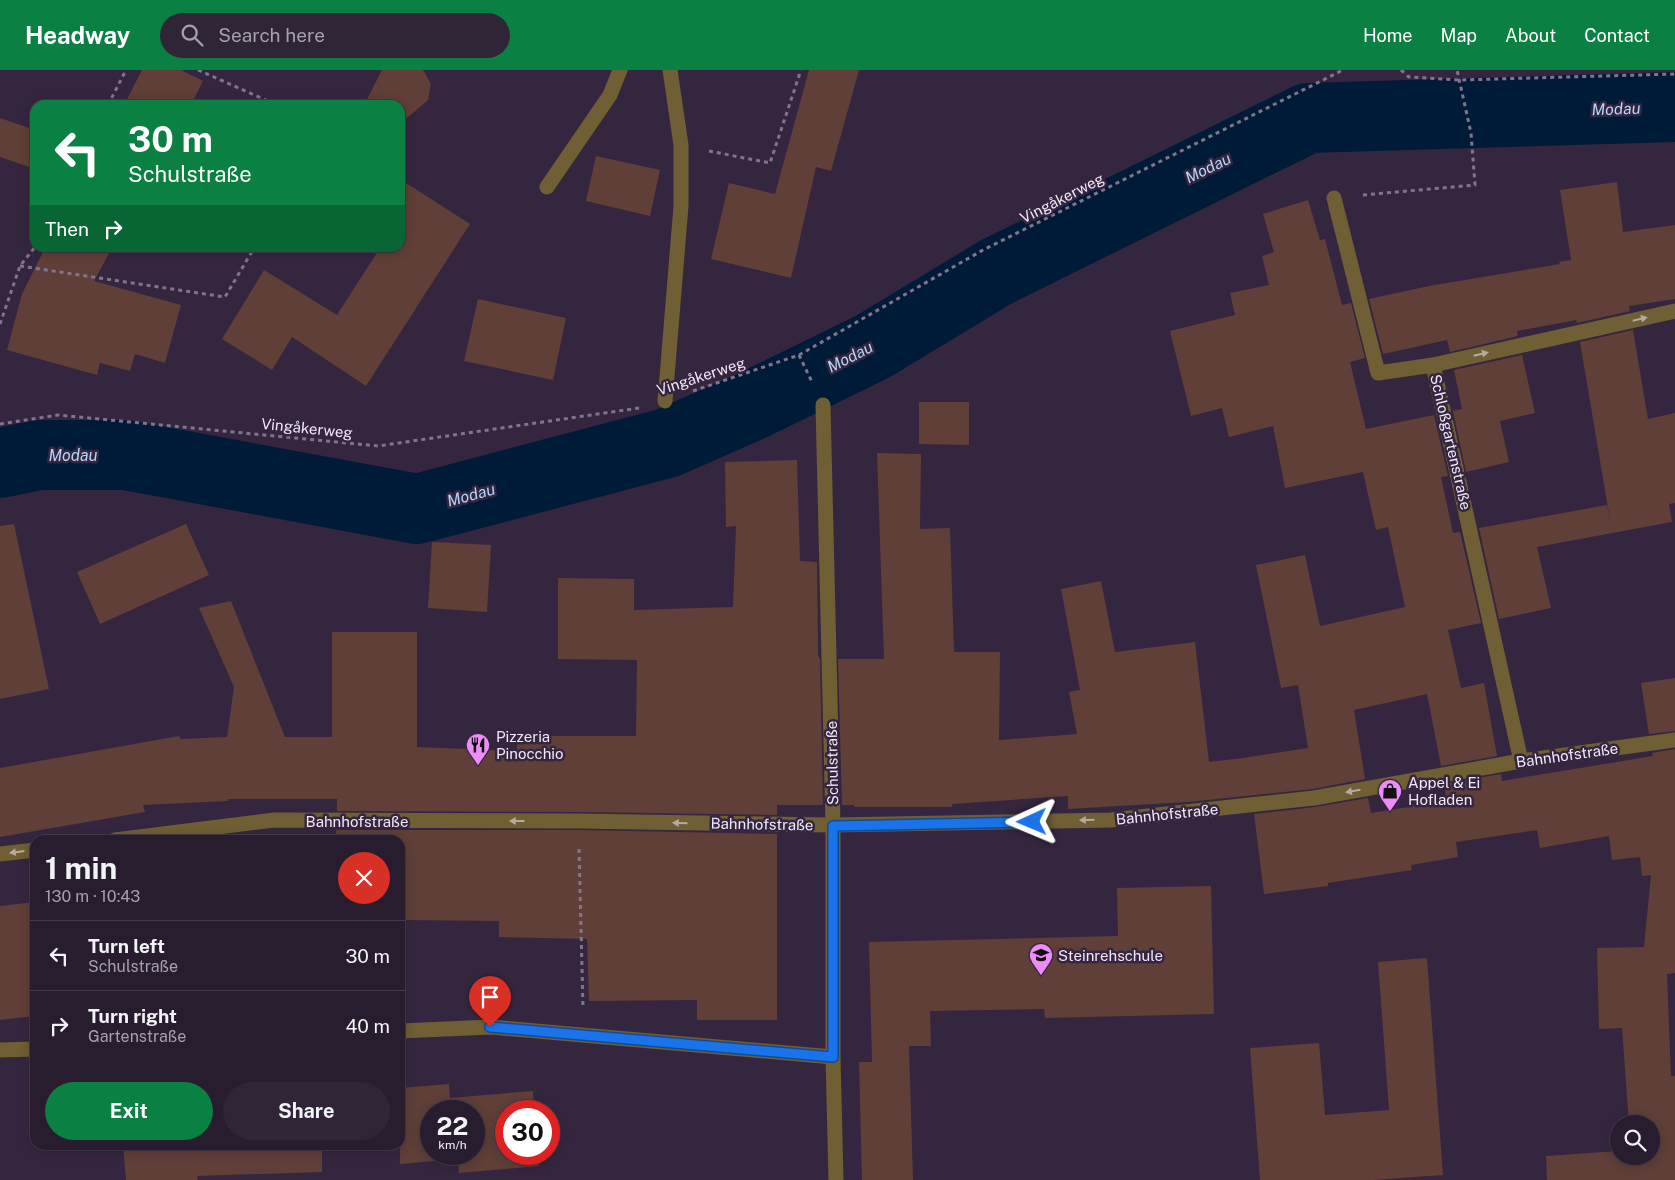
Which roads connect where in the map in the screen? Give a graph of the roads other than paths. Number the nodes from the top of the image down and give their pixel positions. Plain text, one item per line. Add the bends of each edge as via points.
1 (620, 70) edge
2 (670, 70) edge
3 (547, 187) dead end
4 (1334, 198) road end
5 (1675, 311) edge
6 (1433, 364) junction
7 (665, 401) road end
8 (823, 406) dead end
9 (1675, 740) edge
10 (1521, 761) junction
11 (833, 826) junction
12 (155, 835) edge
13 (30, 851) edge
14 (0, 854) edge
15 (405, 1031) edge
16 (30, 1048) edge
17 (0, 1050) edge
18 (833, 1057) junction
19 (836, 1180) edge

1 - 3 street via 610,95
2 - 7 street via 682,145 681,206
4 - 6 street via 1378,373
6 -> 5 street, Schloßgartenstraße
6 - 10 street, Schloßgartenstraße
8 - 11 street, Schulstraße
9 - 10 street, Bahnhofstraße
10 -> 11 street, Bahnhofstraße via 1314,798 1112,820
11 -> 12 street, Bahnhofstraße via 274,820
11 - 18 street, Schulstraße
13 -> 14 street
15 - 18 street via 490,1027
16 - 17 street
18 - 19 street, Schulstraße

